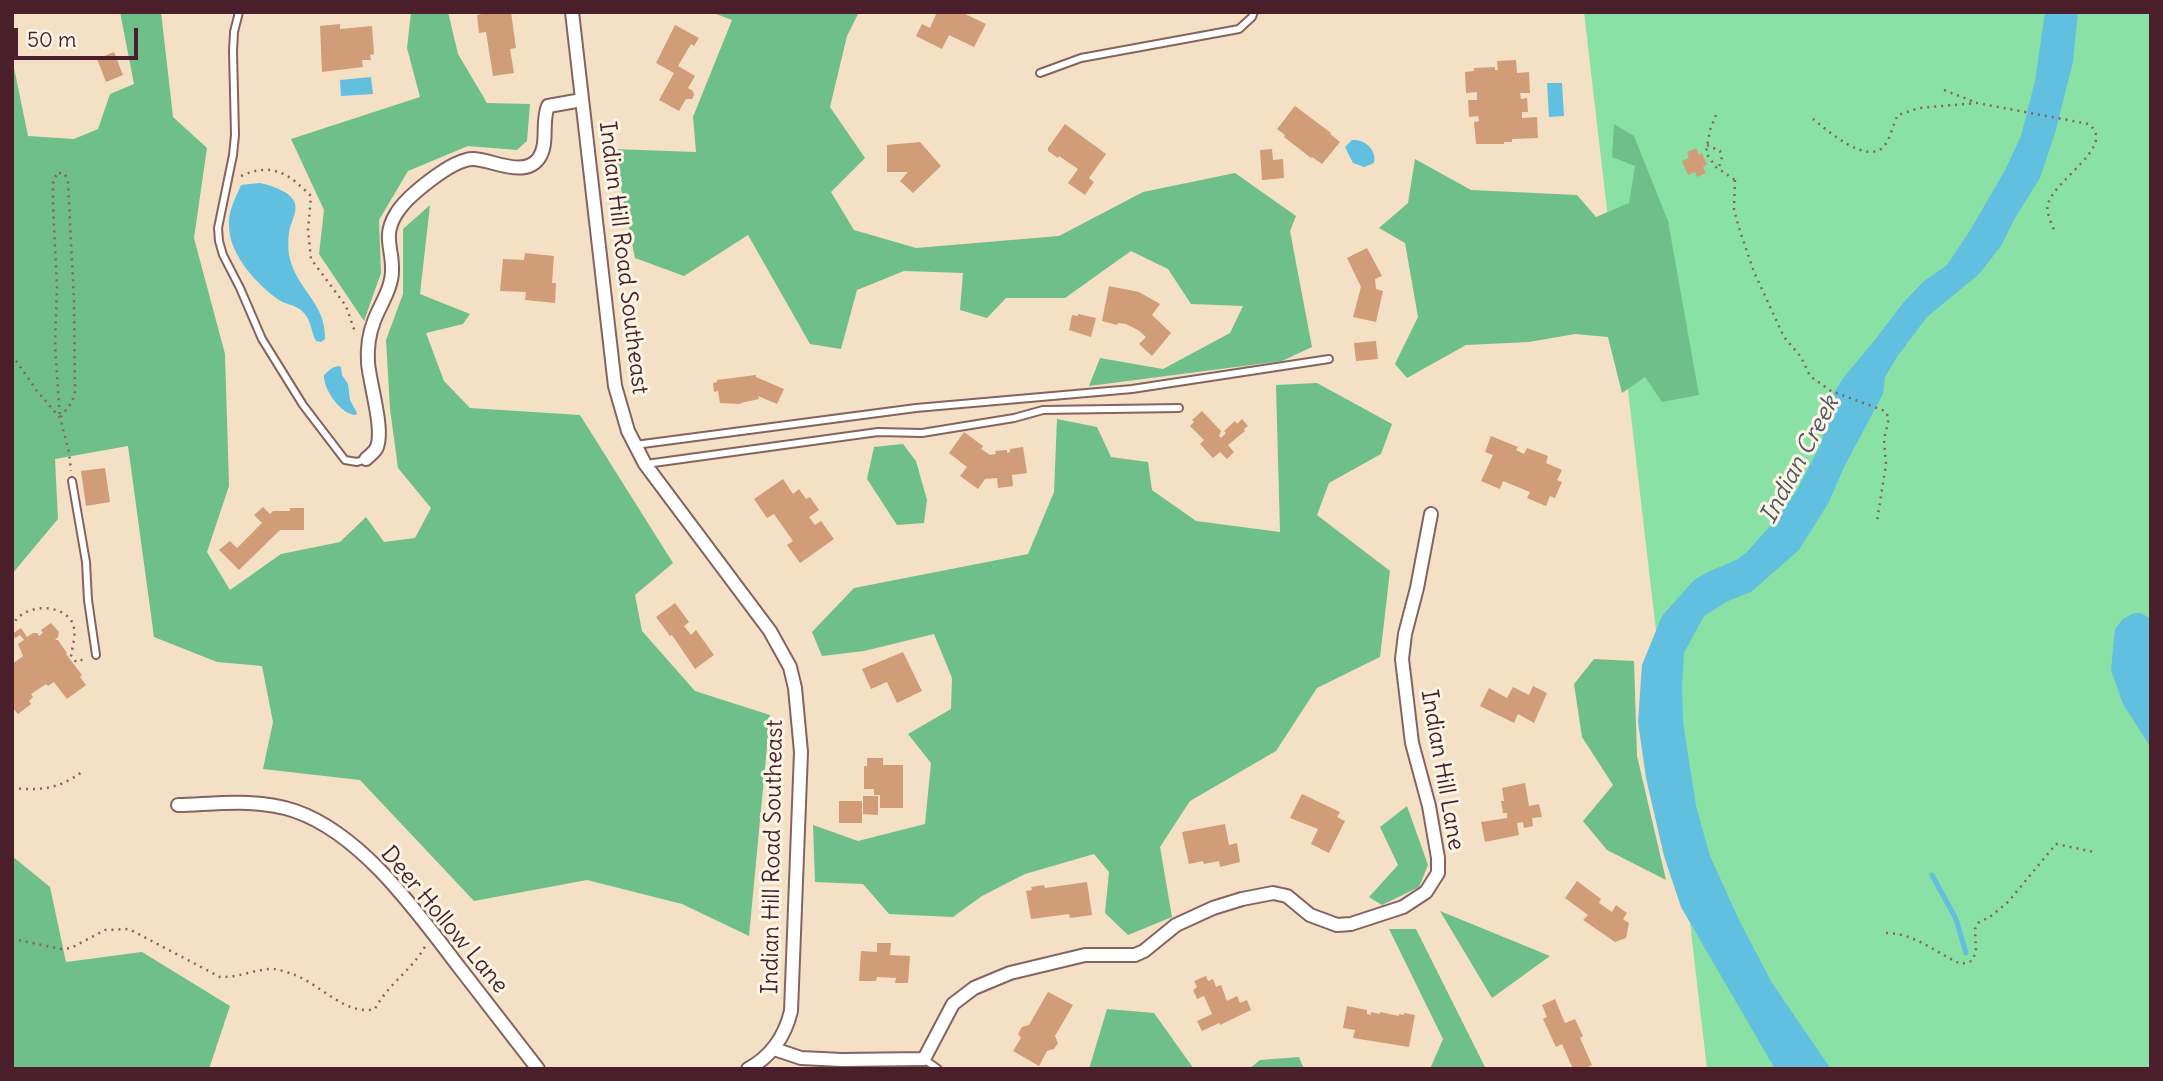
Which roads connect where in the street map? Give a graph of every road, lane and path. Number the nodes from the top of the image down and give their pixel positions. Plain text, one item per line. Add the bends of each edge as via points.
1 (239, 12) edge
2 (572, 12) edge
3 (1254, 12) edge
4 (1040, 73) dead end
5 (1944, 90) dead end
6 (582, 100) junction
7 (1977, 103) junction
8 (1716, 115) dead end
9 (1813, 119) dead end
10 (1707, 145) junction
11 (1718, 168) junction
12 (228, 182) junction
13 (2056, 233) dead end
14 (355, 341) dead end
15 (12, 355) edge
16 (1329, 359) dead end
17 (1179, 408) dead end
18 (60, 418) junction
19 (635, 445) junction
20 (366, 459) joint
21 (645, 464) junction
22 (72, 481) joint
23 (1431, 514) dead end
24 (1877, 521) dead end
25 (12, 626) edge
26 (96, 655) joint
27 (82, 772) dead end
28 (12, 788) edge
29 (178, 805) dead end
30 (2094, 852) dead end
31 (432, 933) junction
32 (1886, 933) dead end
33 (12, 941) edge
34 (774, 1049) junction
35 (924, 1059) junction
36 (538, 1069) edge
37 (748, 1069) edge
38 (938, 1069) edge

1 - 12 lane via 233,51 235,135
2 - 6 street, Indian Hill Road Southeast
3 - 4 lane via 1239,29 1081,58
5 - 7 path
6 - 19 street, Indian Hill Road Southeast via 615,386
6 - 20 street via 548,106 545,142 532,164 505,166 466,160 443,171 397,212 389,228 390,283 369,335 368,361 379,431 376,449
7 - 9 path via 1904,111 1884,146 1872,151 1852,147
7 - 13 path via 2089,124 2094,130 2092,149 2049,201 2048,215
8 - 10 path
10 - 11 path via 1706,153
10 - 11 path via 1720,151
11 - 24 path via 1736,181 1734,209 1759,283 1784,337 1810,376 1831,391 1885,411 1889,418
12 - 14 path via 256,169 276,170 311,196 311,259 346,306
12 - 20 lane via 219,241 262,339 335,449 345,460
15 - 18 path
16 - 19 lane via 1132,389 916,408
17 - 21 lane via 1042,410 922,433 878,432
18 - 18 path via 53,206 59,173 65,174 68,183 75,381 72,402
18 - 22 path
19 - 21 street, Indian Hill Road Southeast
21 - 34 street, Indian Hill Road Southeast via 770,631 790,667 795,688 801,752 793,986 787,1028
22 - 26 lane
23 - 35 street, Indian Hill Lane via 1402,659 1412,743 1438,858 1438,873 1426,892 1403,907 1337,925 1273,892 1213,908 1176,925 1135,954 1085,954 1010,973 974,988 953,1004
25 - 26 path via 21,613 32,609 63,612 73,622 71,655 76,662
27 - 28 path via 52,788
29 - 31 street, Deer Hollow Lane via 256,803 316,820 368,860
30 - 32 path via 2056,845 2008,902 1978,923 1972,961 1961,964 1910,936
31 - 33 path via 420,956 393,982 375,1009 367,1011 274,969 220,977 129,929 105,930 71,948
31 - 36 street, Deer Hollow Lane
34 - 35 street via 801,1058
34 - 37 street, Indian Hill Road Southeast
35 - 38 lane

